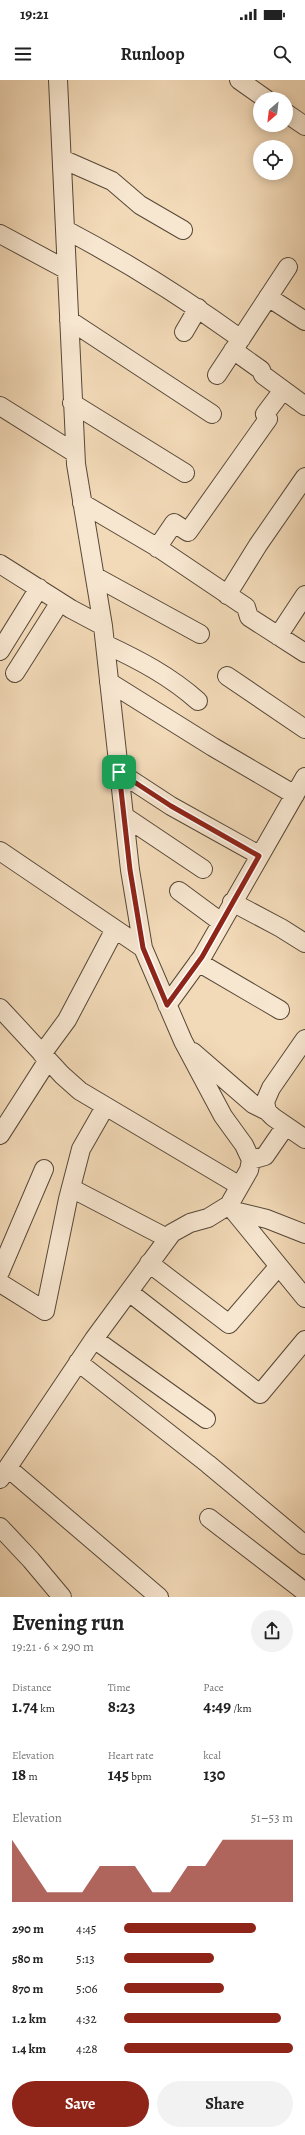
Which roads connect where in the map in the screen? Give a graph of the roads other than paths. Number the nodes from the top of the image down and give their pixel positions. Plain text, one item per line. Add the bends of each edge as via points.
1 (58, 80) edge
2 (239, 80) edge
3 (256, 92) edge
4 (293, 118) edge
5 (305, 126) edge
6 (62, 159) junction
7 (66, 230) junction
8 (183, 230) dead end
9 (0, 234) edge
10 (288, 267) dead end
11 (68, 270) junction
12 (268, 297) junction
13 (198, 308) junction
14 (69, 320) junction
15 (305, 321) edge
16 (184, 332) dead end
17 (237, 344) junction
18 (217, 375) dead end
19 (283, 390) junction
20 (72, 403) junction
21 (305, 406) edge
22 (0, 407) edge
23 (212, 414) dead end
24 (75, 453) junction
25 (185, 473) dead end
26 (305, 477) edge
27 (82, 503) junction
28 (157, 548) junction
29 (0, 564) edge
30 (96, 577) junction
31 (39, 588) junction
32 (227, 595) junction
33 (305, 595) edge
34 (60, 602) junction
35 (103, 626) junction
36 (200, 634) dead end
37 (278, 636) junction
38 (105, 644) junction
39 (1, 648) edge
40 (304, 651) edge
41 (15, 673) dead end
42 (227, 676) dead end
43 (109, 682) junction
44 (198, 701) dead end
45 (305, 729) edge
46 (119, 772) junction
47 (305, 778) edge
48 (295, 795) junction
49 (124, 816) junction
50 (0, 851) edge
51 (259, 856) junction
52 (203, 868) dead end
53 (179, 891) dead end
54 (232, 902) junction
55 (221, 922) junction
56 (115, 929) junction
57 (305, 943) edge
58 (143, 948) junction
59 (198, 962) junction
60 (167, 1005) junction
61 (0, 1008) edge
62 (280, 1010) dead end
63 (305, 1039) edge
64 (184, 1044) junction
65 (45, 1057) junction
66 (105, 1106) junction
67 (267, 1111) junction
68 (285, 1127) junction
69 (0, 1135) edge
70 (304, 1138) edge
71 (252, 1160) junction
72 (44, 1169) dead end
73 (240, 1186) junction
74 (71, 1188) junction
75 (232, 1208) junction
76 (305, 1234) edge
77 (167, 1238) junction
78 (149, 1262) junction
79 (278, 1267) junction
80 (0, 1272) edge
81 (0, 1283) edge
82 (129, 1292) junction
83 (305, 1298) edge
84 (94, 1339) junction
85 (305, 1340) edge
86 (78, 1362) junction
87 (206, 1419) dead end
88 (4, 1467) edge
89 (209, 1518) dead end
90 (0, 1527) edge
91 (305, 1544) edge
92 (305, 1592) edge
93 (62, 1597) edge
94 (159, 1597) edge

1 - 6 street
2 - 3 street
4 - 5 street
6 - 7 street
6 - 8 street via 112,181 140,204
7 - 11 street
7 - 13 street via 113,255
9 - 11 street
10 - 12 street
11 - 14 street
12 - 15 street
12 - 17 street
13 - 16 street
13 - 17 street
14 - 20 street
14 - 23 street
17 - 18 street
17 - 19 street via 263,375
19 - 21 street
19 - 28 street via 265,414 268,419 188,532 174,522
20 - 24 street
20 - 25 street
22 - 24 street
24 - 27 street
26 - 32 street
27 - 28 street
27 - 30 street
28 - 32 street
29 - 31 street
30 - 35 street
30 - 36 street
31 - 34 street
31 - 39 street
32 - 37 street via 246,607 249,616
33 - 37 street
34 - 35 street
34 - 41 street
35 - 38 street
37 - 40 street
38 - 43 street
38 - 44 street via 163,673 180,684
42 - 45 street
43 - 46 street
43 - 48 street
46 - 49 street
46 - 51 street via 171,806
47 - 48 street
48 - 51 street
49 - 52 street
49 - 58 street
50 - 56 street
51 - 54 street
53 - 55 street
54 - 55 street
54 - 57 street
55 - 59 street
56 - 58 street
56 - 65 street
58 - 60 street
59 - 60 street
59 - 62 street
60 - 64 street
61 - 65 street
63 - 67 street via 267,1096
64 - 67 street via 253,1104
64 - 71 street via 223,1116
65 - 66 street via 80,1091
65 - 69 street
66 - 73 street
66 - 74 street via 82,1149
67 - 68 street
68 - 70 street
68 - 71 street via 265,1156
71 - 73 street
72 - 80 street
73 - 75 street
74 - 77 street
74 - 81 street via 45,1311
75 - 76 street
75 - 77 street via 190,1223
75 - 79 street
77 - 78 street
78 - 79 street via 229,1324
78 - 82 street
79 - 83 street
82 - 84 street
82 - 85 street via 260,1394
84 - 86 street
84 - 87 street
86 - 88 street
86 - 91 street
88 - 94 street
89 - 92 street
90 - 93 street

